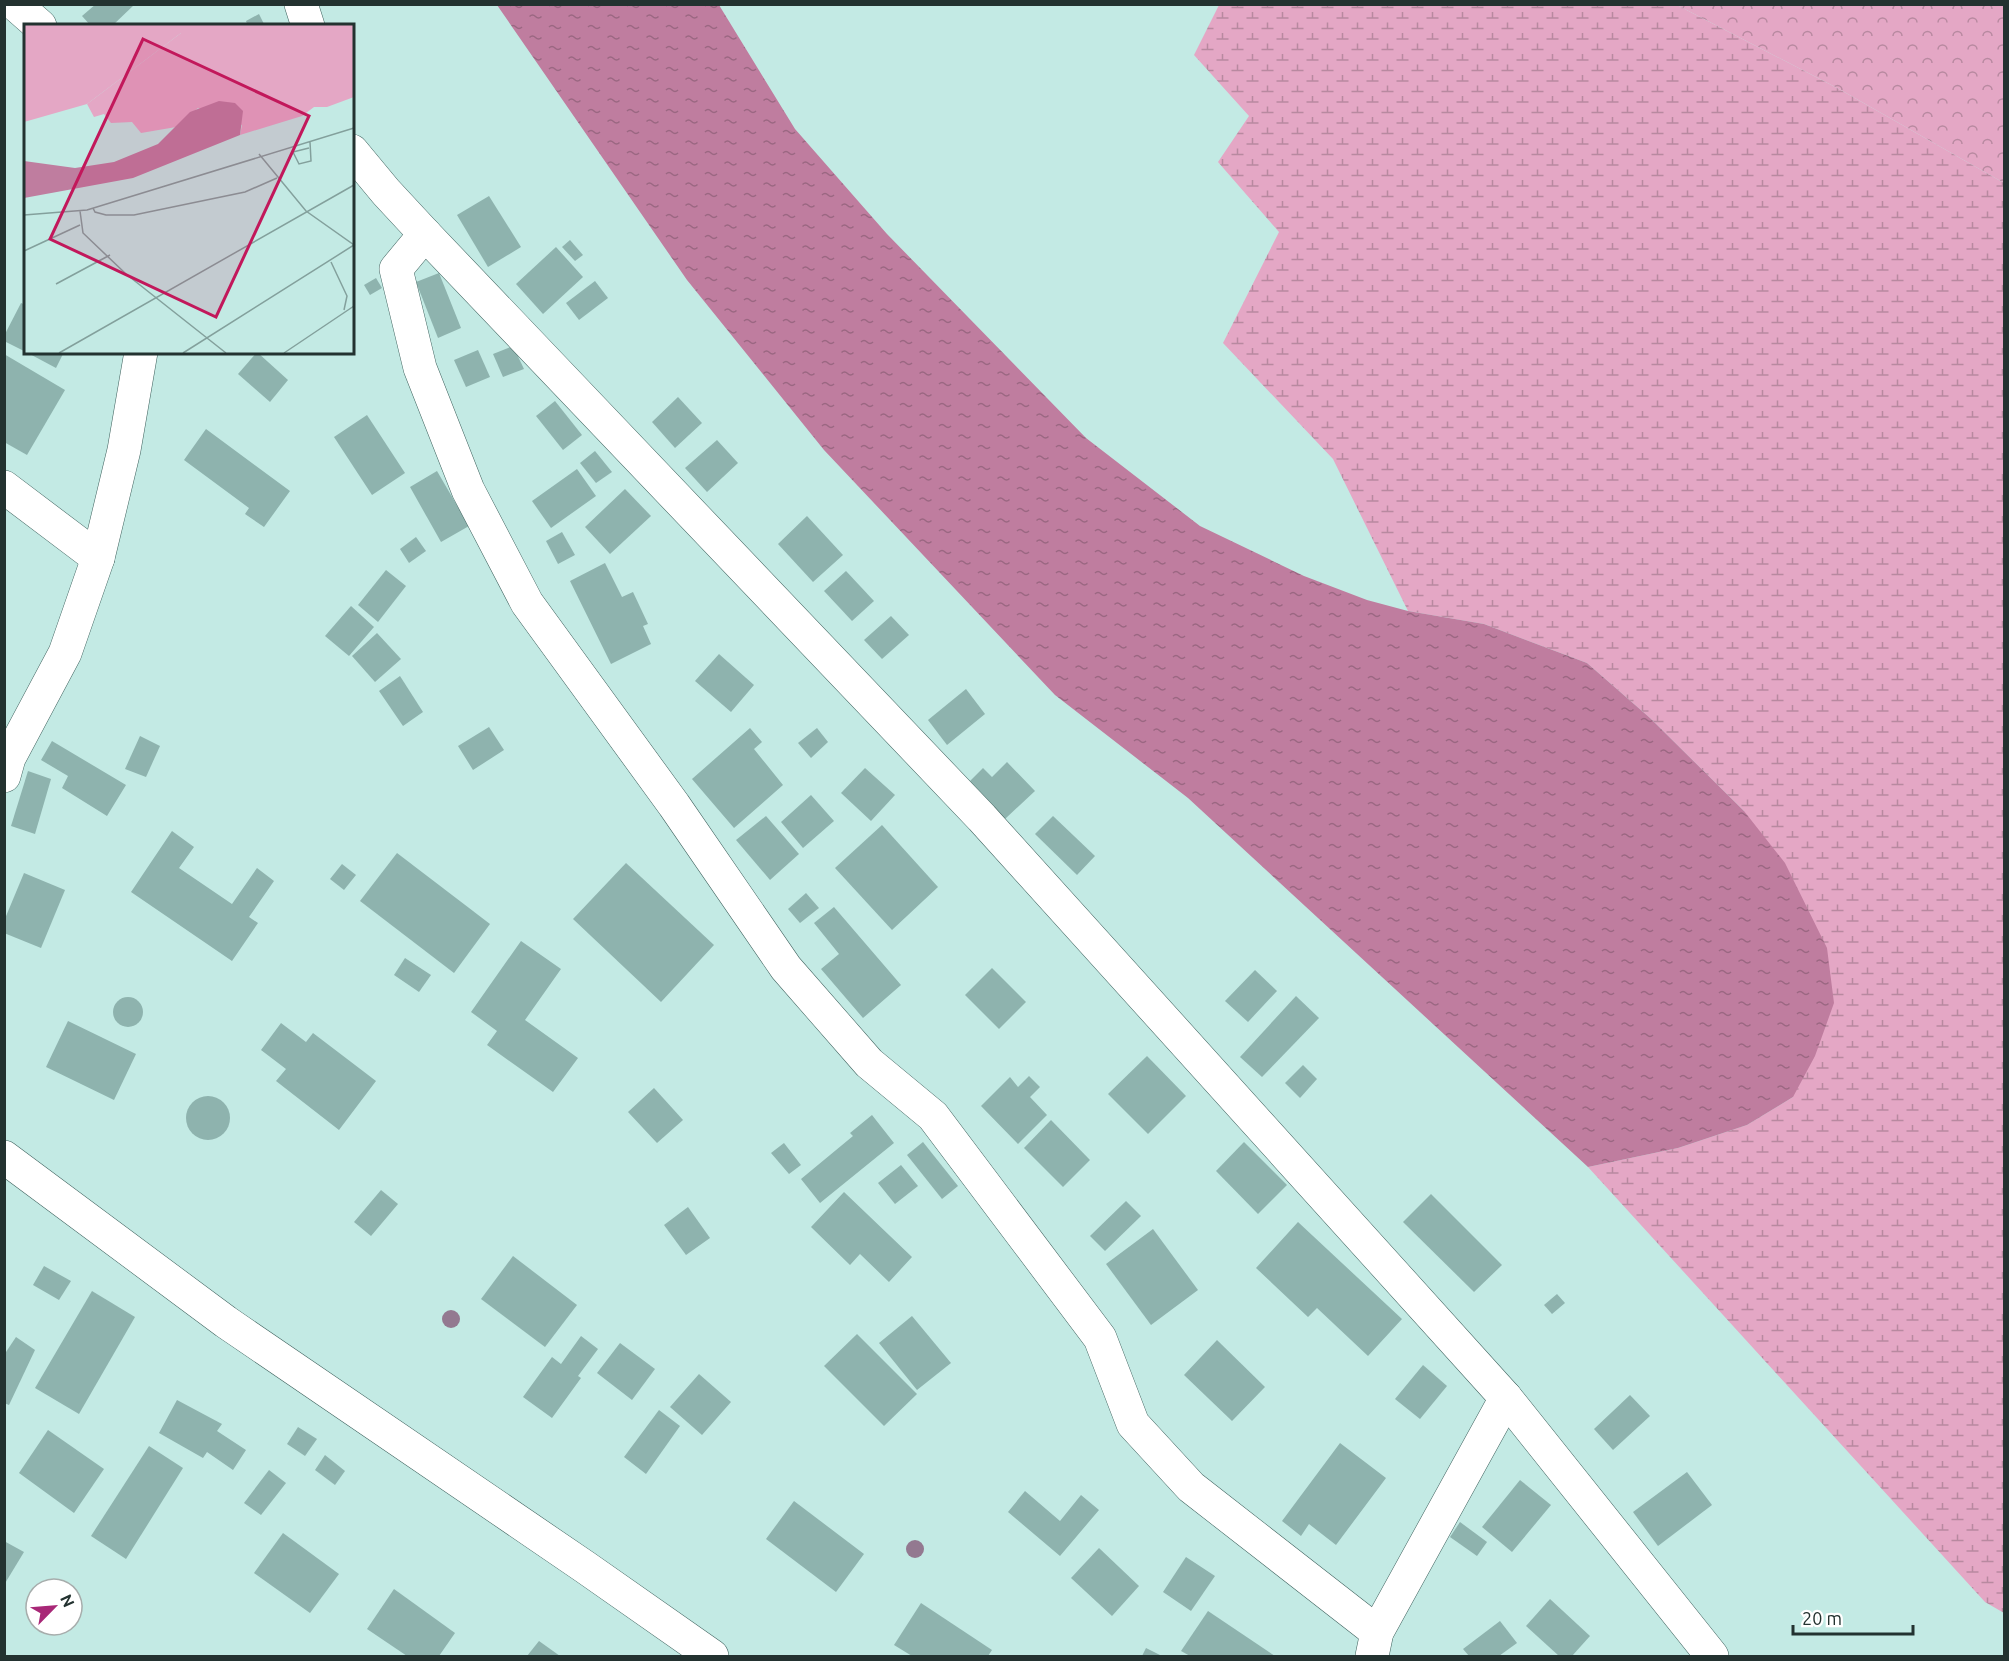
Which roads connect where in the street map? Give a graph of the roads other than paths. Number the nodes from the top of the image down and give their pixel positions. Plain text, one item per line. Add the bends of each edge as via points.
1 (15, 4) edge
2 (301, 4) edge
3 (38, 24) edge
4 (307, 24) edge
5 (354, 153) edge
6 (425, 234) junction
7 (141, 354) edge
8 (4, 487) edge
9 (98, 558) junction
10 (4, 776) edge
11 (4, 1157) edge
12 (1506, 1398) junction
13 (1374, 1644) edge
14 (712, 1656) edge
15 (1712, 1656) edge

1 - 3 street
2 - 4 street
5 - 6 street
6 - 12 street via 982,818
6 - 13 street via 396,269 420,368 468,490 527,603 786,968 869,1063 933,1116 1100,1338 1133,1424 1191,1487
7 - 9 street via 124,450
8 - 9 street
9 - 10 street via 65,653 9,758
11 - 14 street via 226,1322
12 - 13 street
12 - 15 street

